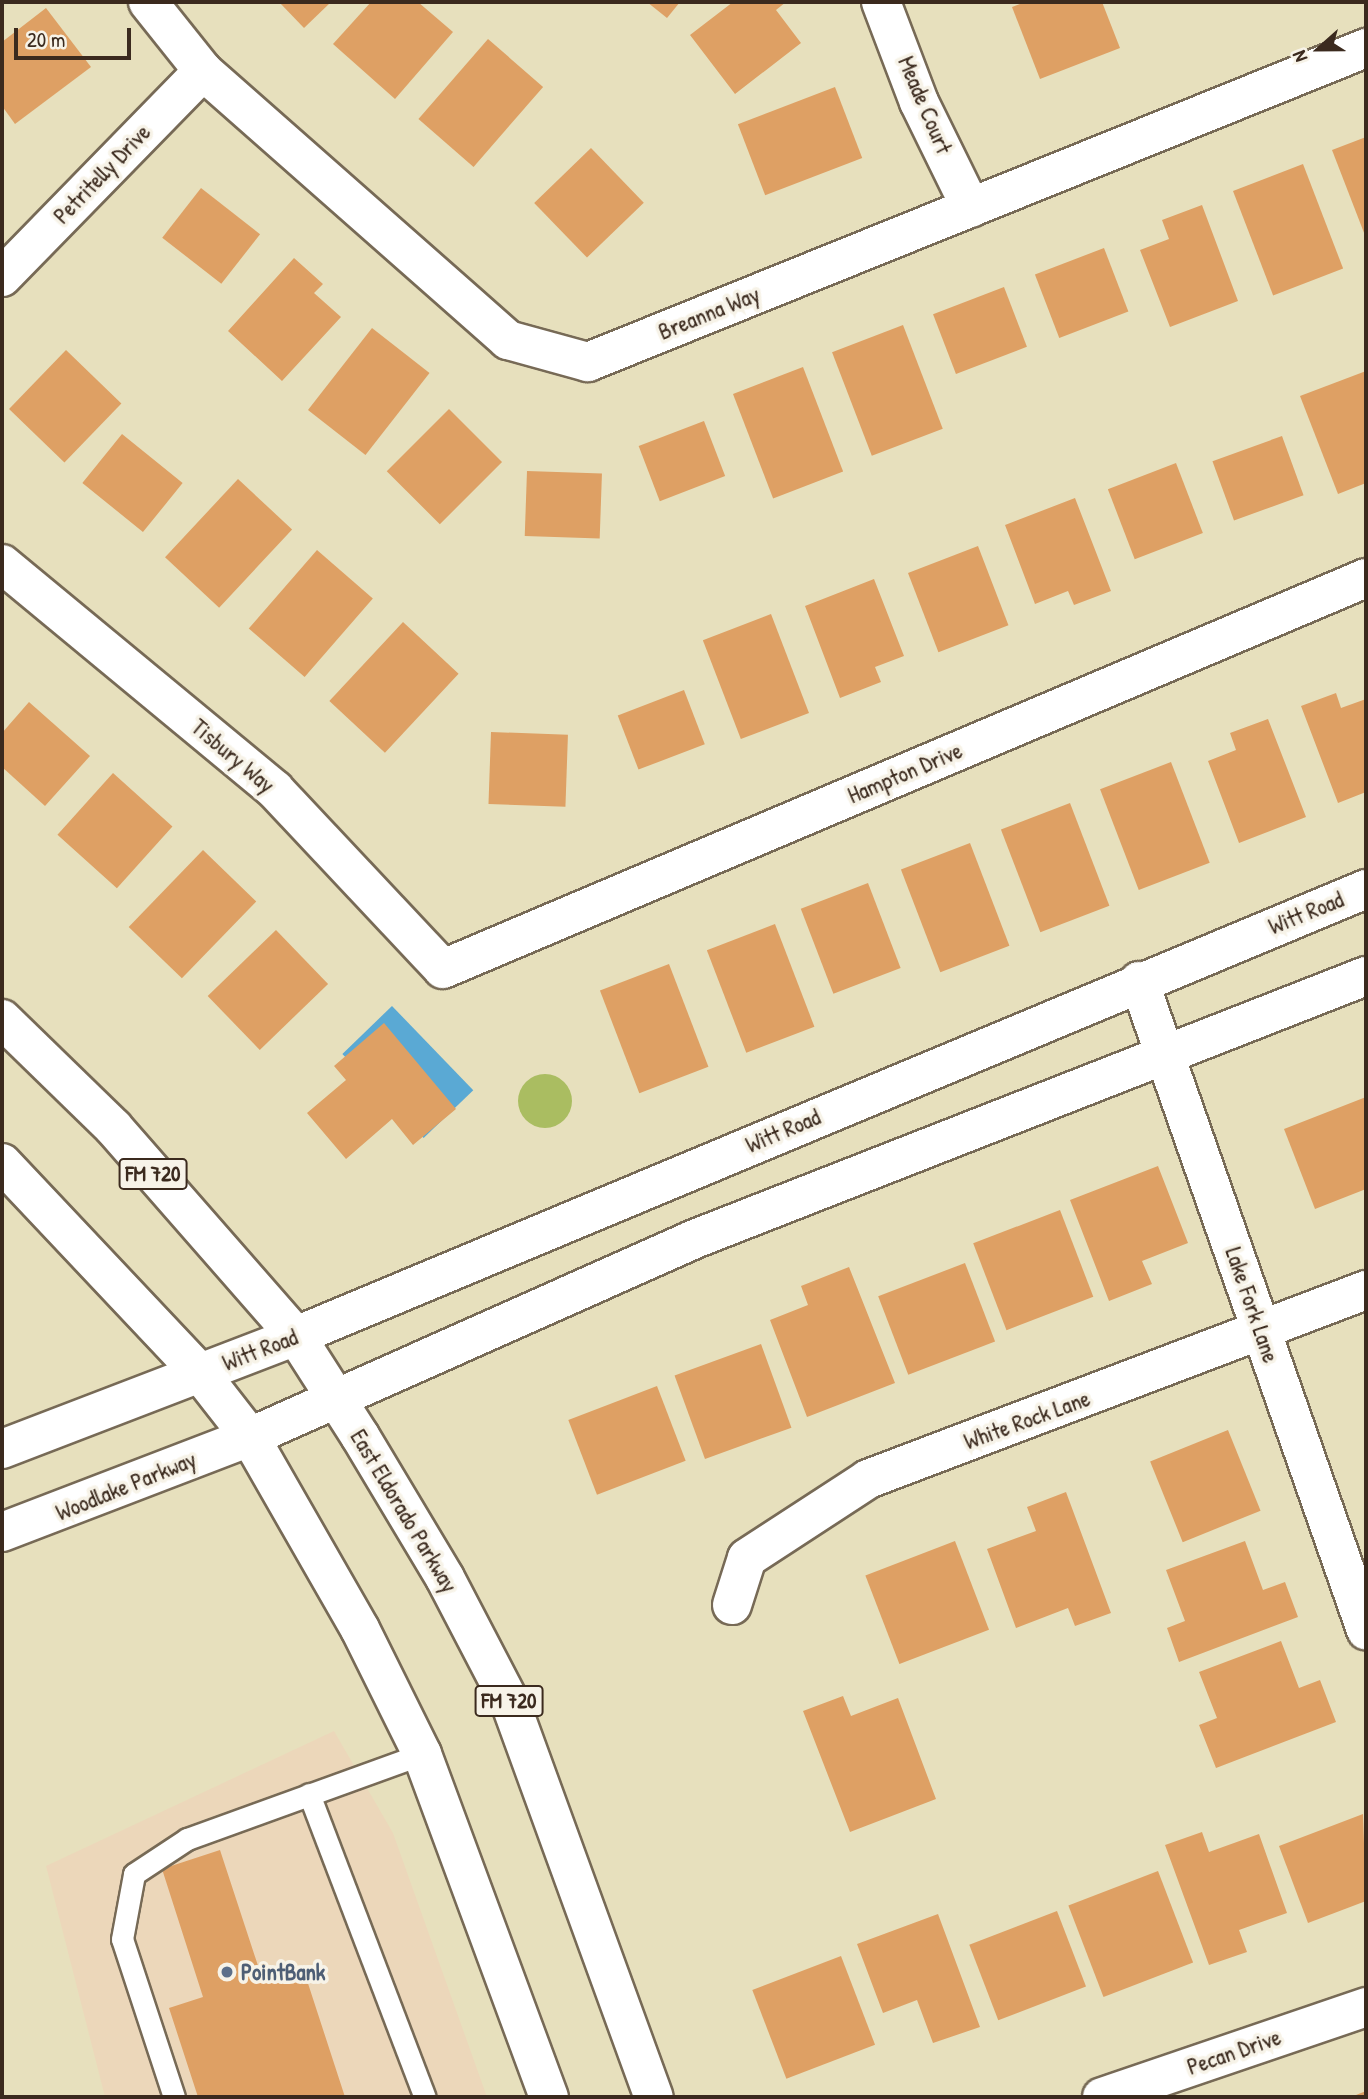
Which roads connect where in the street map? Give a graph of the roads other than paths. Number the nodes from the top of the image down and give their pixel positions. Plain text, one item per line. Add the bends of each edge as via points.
1 (148, 2) edge
2 (881, 2) edge
3 (1366, 48) edge
4 (203, 71) junction
5 (971, 208) junction
6 (2, 276) edge
7 (2, 565) edge
8 (1366, 578) edge
9 (1366, 889) edge
10 (443, 969) joint
11 (1366, 976) edge
12 (1139, 981) junction
13 (2, 1019) edge
14 (1166, 1058) junction
15 (2, 1163) edge
16 (1366, 1290) edge
17 (1262, 1332) junction
18 (296, 1336) junction
19 (200, 1373) junction
20 (338, 1400) junction
21 (250, 1437) junction
22 (2, 1449) edge
23 (2, 1532) edge
24 (732, 1605) dead end
25 (1366, 1630) edge
26 (422, 1754) junction
27 (309, 1794) junction
28 (1366, 2007) edge
29 (174, 2097) edge
30 (425, 2097) edge
31 (549, 2097) edge
32 (654, 2097) edge
33 (1102, 2097) edge

1 - 4 street, Breanna Way
2 - 5 street, Meade Court via 919,102
3 - 5 street, Breanna Way
4 - 5 street, Breanna Way via 508,340 550,356 588,362
4 - 6 street, Petritelly Drive
7 - 10 street, Tisbury Way via 275,790
8 - 10 street, Hampton Drive
9 - 12 street, Witt Road
11 - 14 street
12 - 14 street, Lake Fork Lane
12 - 18 street, Witt Road
13 - 18 street, East Eldorado Parkway / FM 720 via 113,1127
14 - 17 street, Lake Fork Lane
14 - 20 street via 692,1240
15 - 19 street
16 - 17 street, White Rock Lane
17 - 24 street, White Rock Lane via 868,1479 747,1558
17 - 25 street, Lake Fork Lane
18 - 19 street, Witt Road
18 - 20 street, East Eldorado Parkway / FM 720
19 - 21 street
19 - 22 street
20 - 21 street
20 - 32 street, East Eldorado Parkway / FM 720 via 445,1578 511,1705
21 - 23 street, Woodlake Parkway
21 - 26 street via 360,1629
26 - 27 lane
26 - 31 street
27 - 29 lane via 187,1839 134,1874 122,1938
27 - 30 lane
28 - 33 street, Pecan Drive

